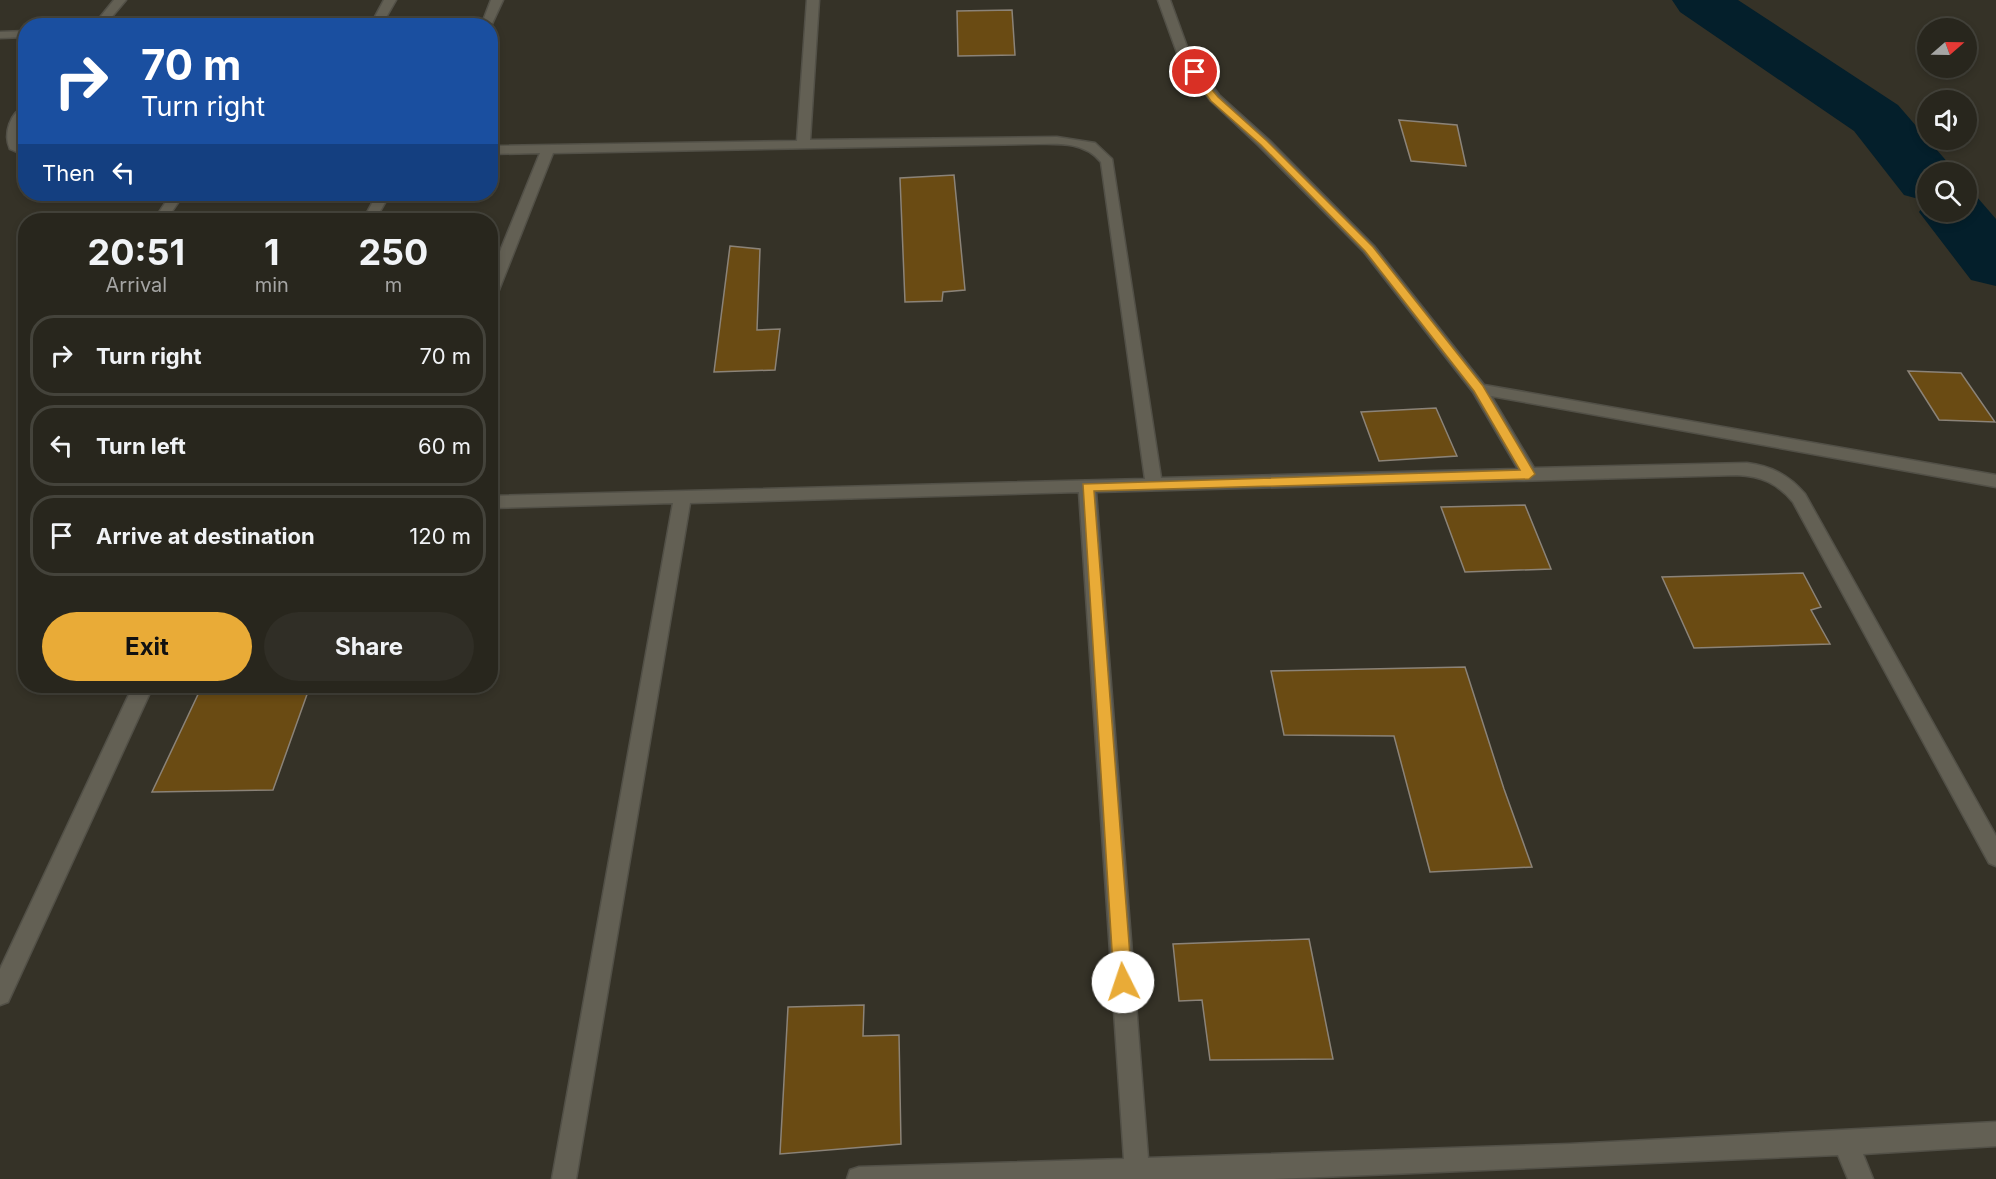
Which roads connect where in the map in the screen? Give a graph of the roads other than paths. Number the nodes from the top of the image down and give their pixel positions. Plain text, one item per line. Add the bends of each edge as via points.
1 (120, 0) edge
2 (390, 0) edge
3 (497, 0) edge
4 (813, 0) edge
5 (1164, 0) edge
6 (105, 18) edge
7 (380, 18) edge
8 (489, 18) edge
9 (0, 34) edge
10 (18, 34) edge
11 (18, 119) edge
12 (803, 144) junction
13 (18, 146) edge
14 (548, 148) junction
15 (18, 149) edge
16 (498, 150) edge
17 (0, 153) edge
18 (498, 275) edge
19 (1479, 389) junction
20 (1529, 474) junction
21 (1996, 481) edge
22 (1154, 485) junction
23 (1087, 487) junction
24 (683, 497) junction
25 (498, 502) edge
26 (140, 693) edge
27 (1996, 856) edge
28 (0, 994) edge
29 (1996, 1134) edge
30 (1846, 1144) junction
31 (1137, 1170) junction
32 (1354, 1172) edge
33 (953, 1178) edge
34 (564, 1179) edge
35 (859, 1179) edge
36 (1861, 1179) edge

1 - 6 street
2 - 7 street
3 - 8 street
4 - 12 street
5 - 19 street via 1185,58 1215,99 1369,249
9 - 10 street
11 - 13 street via 12,135
12 - 14 street
12 - 22 street via 1073,142 1100,152 1107,162
14 - 16 street
14 - 18 street
15 - 17 street
19 - 20 street
19 - 21 street
20 - 22 street
20 - 27 street via 1751,469 1790,485
22 - 23 street
23 - 24 street
23 - 31 street
24 - 25 street
24 - 34 street
26 - 28 street
29 - 30 street
30 - 32 street
30 - 36 street
31 - 32 street
31 - 33 street
33 - 35 street

